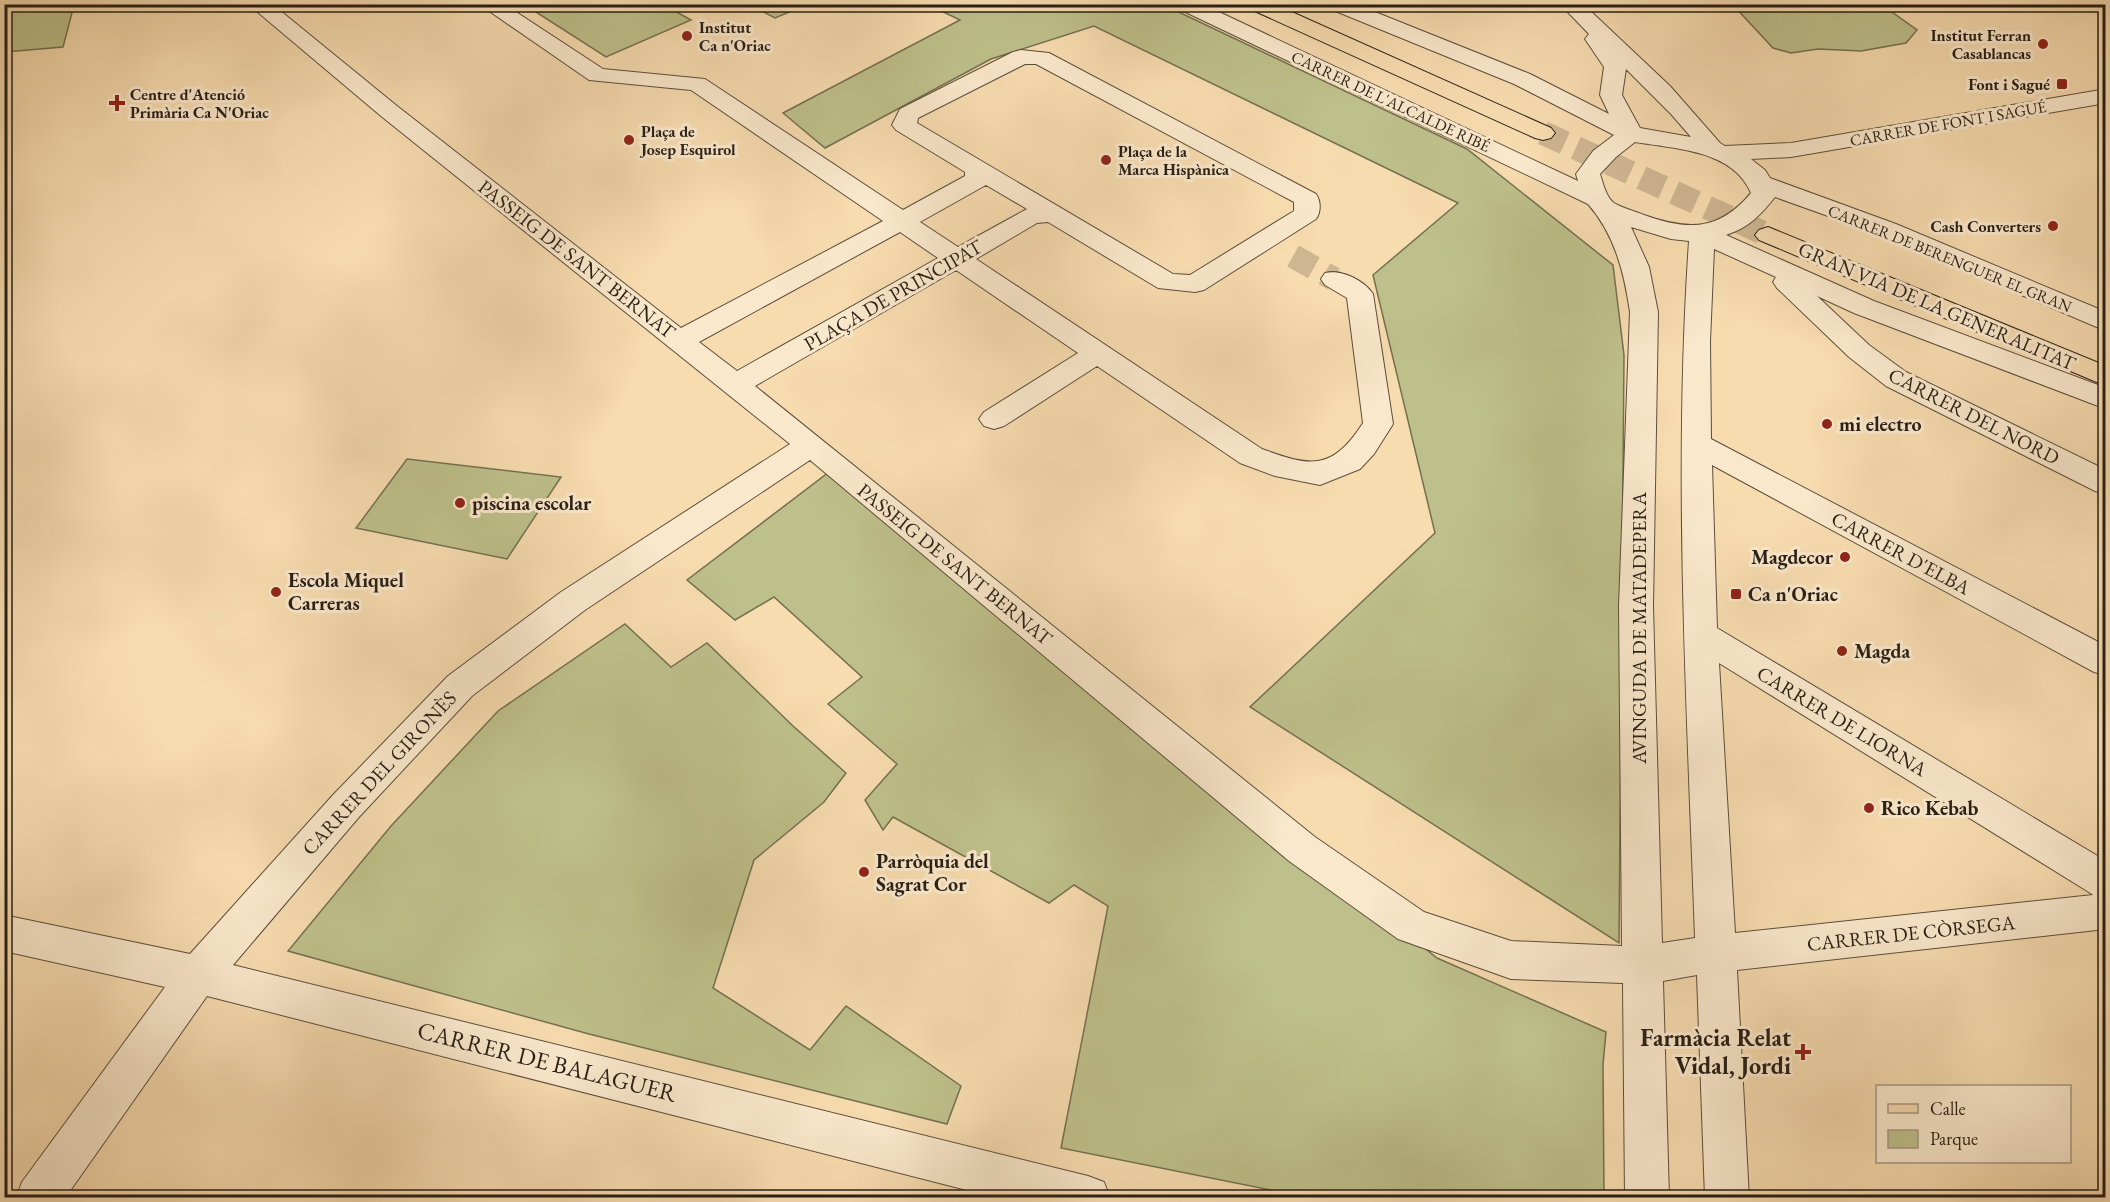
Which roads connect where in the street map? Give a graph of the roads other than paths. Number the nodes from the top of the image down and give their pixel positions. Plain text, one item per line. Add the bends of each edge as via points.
1 (258, 4) edge
2 (489, 4) edge
3 (1184, 4) edge
4 (1255, 4) edge
5 (1286, 4) edge
6 (1335, 4) edge
7 (1573, 8) edge
8 (2106, 96) edge
9 (1631, 134) junction
10 (1716, 150) junction
11 (1791, 150) junction
12 (977, 169) junction
13 (1758, 179) junction
14 (1603, 204) junction
15 (1053, 215) junction
16 (903, 221) junction
17 (1702, 234) junction
18 (1266, 240) junction
19 (1293, 256) tunnel mouth
20 (957, 258) junction
21 (1770, 266) junction
22 (1334, 279) tunnel mouth
23 (2106, 322) edge
24 (680, 340) junction
25 (1098, 353) junction
26 (2106, 358) edge
27 (2106, 377) edge
28 (735, 385) junction
29 (2106, 399) edge
30 (994, 419) dead end
31 (1697, 444) junction
32 (811, 445) junction
33 (2106, 483) edge
34 (1701, 635) junction
35 (2106, 662) edge
36 (2106, 882) edge
37 (2106, 911) edge
38 (4, 933) edge
39 (1716, 954) junction
40 (1642, 965) junction
41 (198, 975) junction
42 (38, 1197) edge
43 (1088, 1197) edge
44 (1647, 1197) edge
45 (1726, 1197) edge

1 - 24 street, PASSEIG DE SANT BERNAT
2 - 16 street via 597,75 697,84
3 - 14 street, CARRER DE L'ALCALDE RIBÉ
4 - 5 main road via 1550,128
6 - 9 street, CARRER DE BERENGUER EL GRAN via 1522,79
7 - 9 street via 1616,67 1611,95
7 - 10 street via 1674,101
8 - 11 street, CARRER DE FONT I SAGUÉ
9 - 10 street, CARRER DE BERENGUER EL GRAN
9 - 14 street, AVINGUDA DE MATADEPERA via 1595,162 1588,174
10 - 11 street, CARRER DE FONT I SAGUÉ
10 - 13 street, CARRER DE BERENGUER EL GRAN via 1738,161
11 - 13 street, CARRER DE FONT I SAGUÉ
12 - 15 street
12 - 16 street via 978,179 971,184
12 - 18 street via 904,124 908,114 1021,57 1041,58 1307,199 1307,214
13 - 17 street via 1764,194 1753,211 1728,228
13 - 23 street, CARRER DE BERENGUER EL GRAN
14 - 17 street, CARRER DE L'ALCALDE RIBÉ via 1672,233
14 - 40 street, AVINGUDA DE MATADEPERA via 1636,267 1644,312 1636,606
15 - 18 street via 1167,282 1196,284
15 - 20 street, PLAÇA DE PRINCIPAT via 1039,213
16 - 20 street
16 - 24 street
17 - 21 street
17 - 31 street via 1696,341
18 - 19 street
20 - 25 street
20 - 28 street, PLAÇA DE PRINCIPAT
21 - 29 street via 1884,315
21 - 33 street, CARRER DEL NORD via 1859,351 1896,379
22 - 25 street via 1360,294 1378,424 1349,461 1320,474 1251,456
24 - 28 street, PASSEIG DE SANT BERNAT
25 - 30 street
26 - 27 main road, GRAN VIA DE LA GENERALITAT via 1775,229
28 - 32 street, PASSEIG DE SANT BERNAT
31 - 34 street
31 - 35 street, CARRER D'ELBA
32 - 40 street, PASSEIG DE SANT BERNAT via 1302,849 1412,926 1511,960
32 - 41 street, CARRER DEL GIRONÈS via 573,601 460,686 346,806
34 - 36 street, CARRER DE LIORNA
34 - 39 street
37 - 39 street, CARRER DE CÒRSEGA
38 - 41 street, CARRER DE BALAGUER
39 - 40 street, PASSEIG DE SANT BERNAT
39 - 45 street
40 - 44 street, AVINGUDA DE MATADEPERA
41 - 42 street, CARRER DEL GIRONÈS
41 - 43 street, CARRER DE BALAGUER

